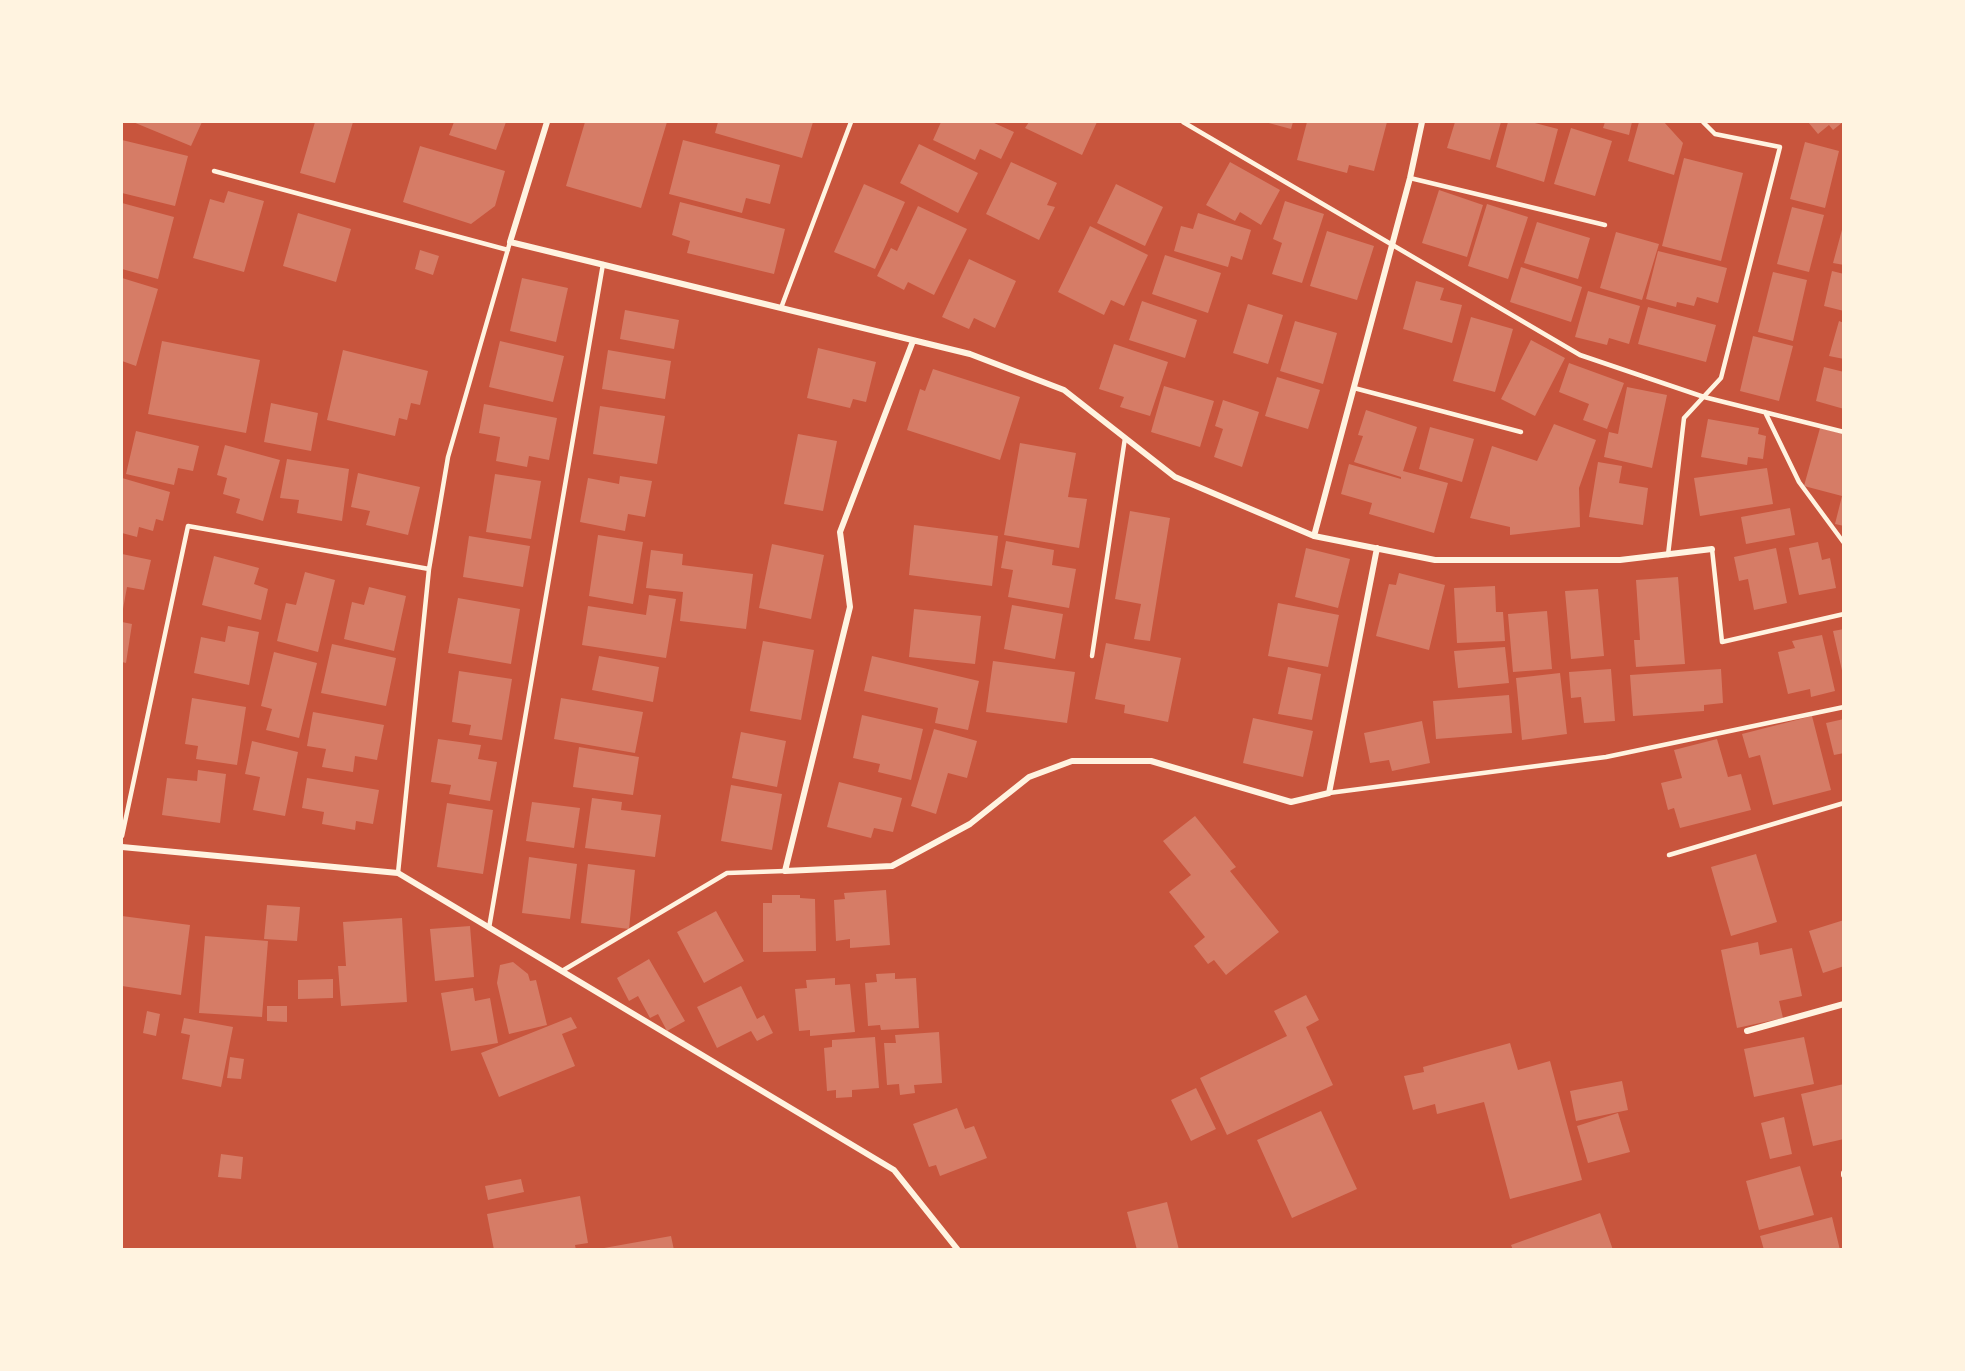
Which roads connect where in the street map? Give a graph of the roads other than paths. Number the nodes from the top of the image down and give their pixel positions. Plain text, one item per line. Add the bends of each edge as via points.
1 (547, 122) edge
2 (851, 122) edge
3 (1183, 122) edge
4 (1422, 122) edge
5 (1702, 122) edge
6 (214, 171) dead end
7 (1410, 178) junction
8 (1605, 225) dead end
9 (510, 242) junction
10 (1392, 243) junction
11 (508, 250) junction
12 (603, 264) junction
13 (781, 308) junction
14 (913, 340) junction
15 (1353, 388) junction
16 (1704, 397) junction
17 (1765, 412) junction
18 (1521, 432) dead end
19 (1844, 432) edge
20 (1125, 438) junction
21 (1314, 536) junction
22 (1844, 543) edge
23 (1377, 548) junction
24 (1712, 549) joint
25 (1668, 555) junction
26 (429, 569) junction
27 (1844, 614) edge
28 (1092, 656) dead end
29 (1844, 707) edge
30 (1329, 793) junction
31 (1844, 802) edge
32 (122, 836) edge
33 (122, 847) edge
34 (1669, 855) dead end
35 (785, 871) junction
36 (398, 873) junction
37 (489, 928) junction
38 (562, 971) junction
39 (1844, 1004) edge
40 (1747, 1031) dead end
41 (958, 1250) edge

1 - 9 street
2 - 13 lane
3 - 10 lane
4 - 7 street
5 - 16 lane via 1715,134 1780,147 1721,378
6 - 11 lane
7 - 8 lane
7 - 10 street
9 - 11 lane
9 - 12 street
10 - 15 street
10 - 16 lane via 1580,355
11 - 26 lane via 448,457
12 - 13 street
12 - 37 lane
13 - 14 street
14 - 20 street via 970,354 1064,390
14 - 35 street via 840,532 850,608
15 - 18 lane
15 - 21 street
16 - 17 lane
16 - 25 lane via 1684,418
17 - 19 lane
17 - 22 lane via 1799,482
20 - 21 street via 1175,477
20 - 28 lane
21 - 23 street
23 - 25 street via 1435,560 1620,560
23 - 30 street
24 - 25 street
24 - 27 lane via 1722,642
26 - 32 lane via 188,526
26 - 36 lane
29 - 30 lane via 1606,757
30 - 35 street via 1291,802 1151,761 1072,761 1029,777 970,824 892,866
31 - 34 lane
33 - 36 street
35 - 38 lane via 728,873
36 - 37 street
37 - 38 street
38 - 41 street via 894,1170
39 - 40 street

